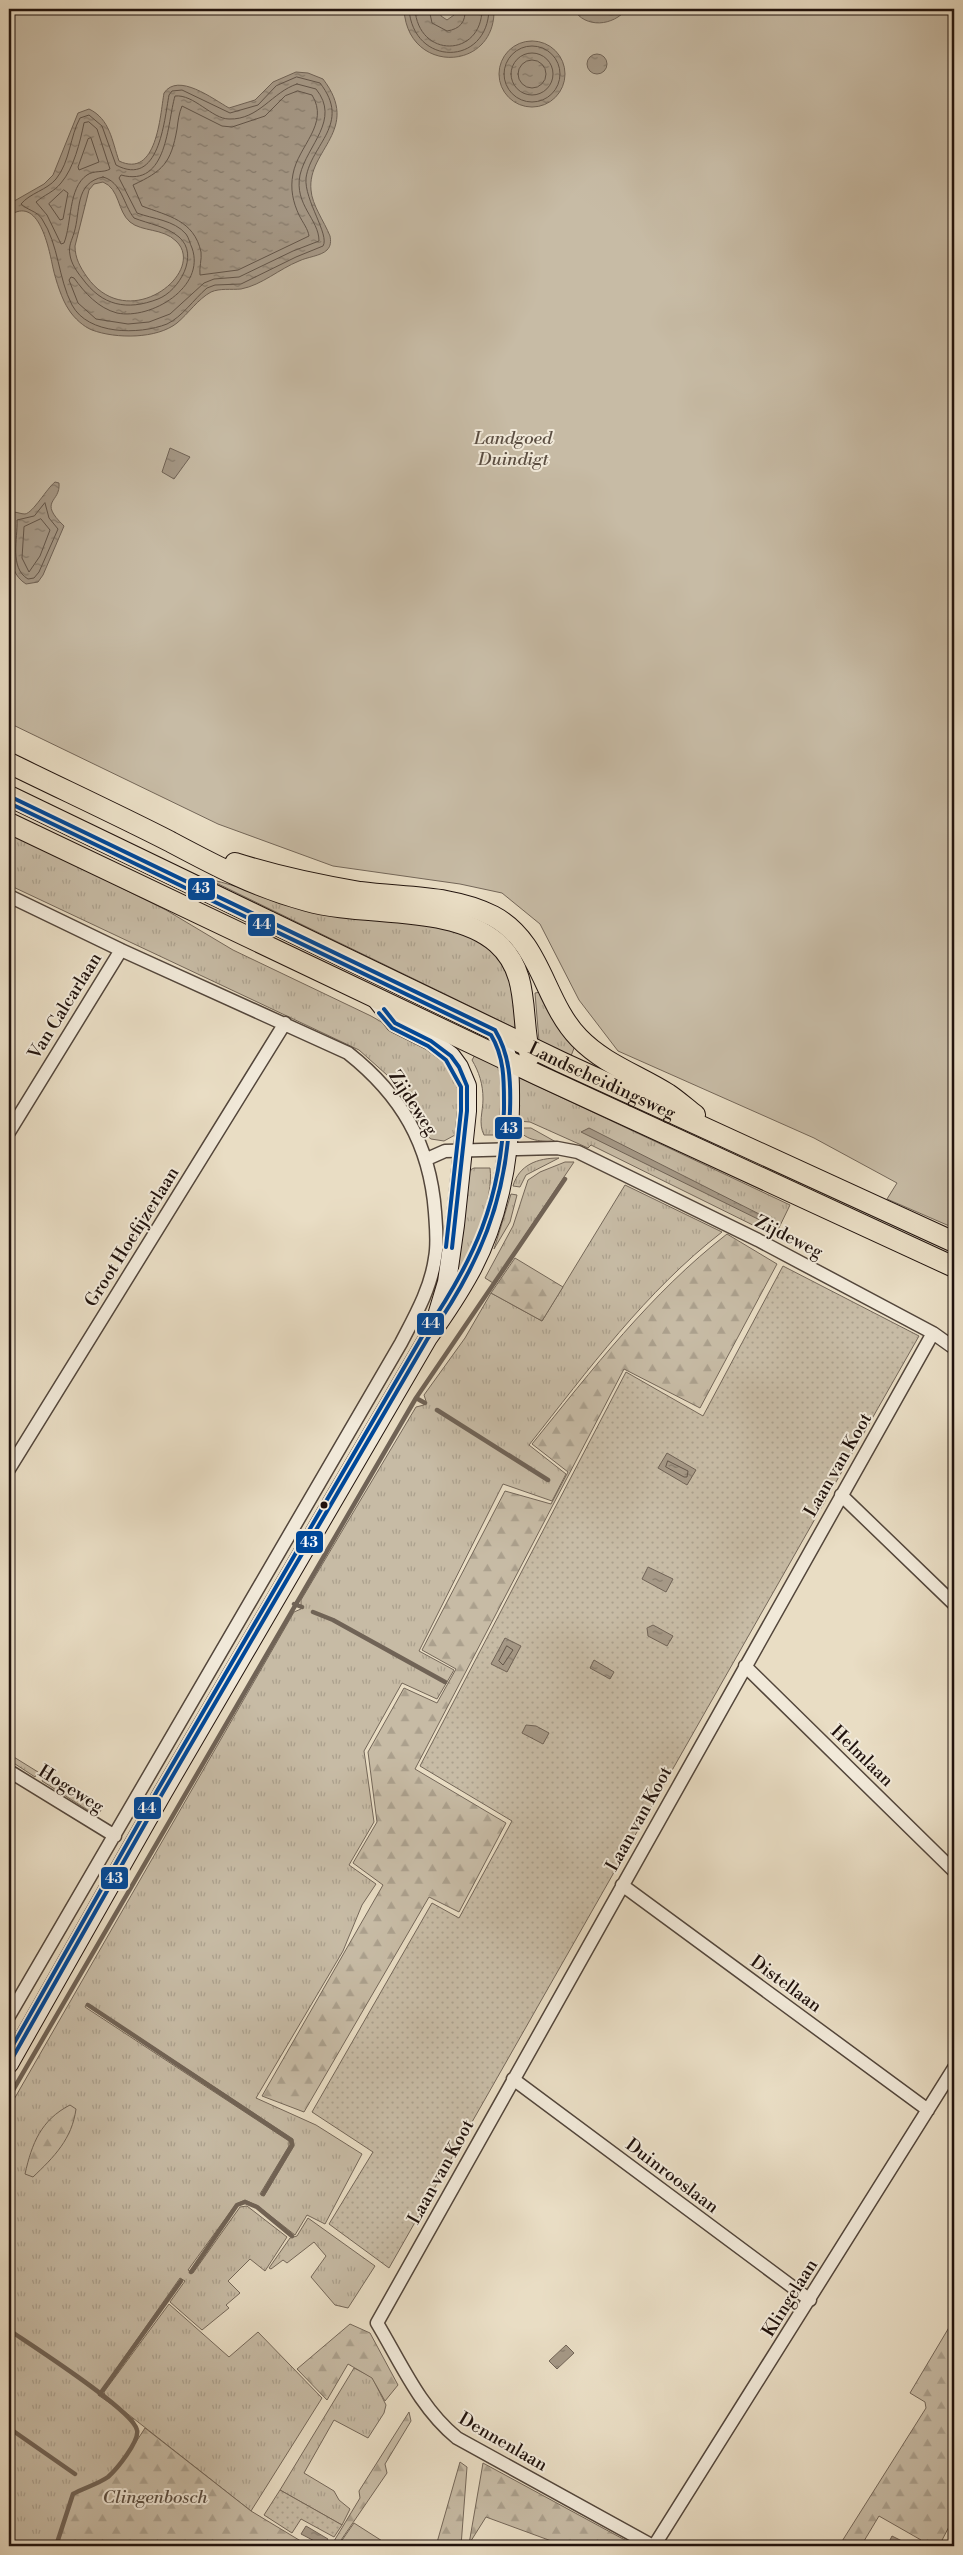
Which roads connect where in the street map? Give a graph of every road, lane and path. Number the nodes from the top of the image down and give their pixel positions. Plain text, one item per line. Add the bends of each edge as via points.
1 (9, 763) edge
2 (9, 796) edge
3 (9, 823) edge
4 (169, 841) junction
5 (9, 896) edge
6 (121, 950) junction
7 (376, 999) junction
8 (285, 1023) junction
9 (495, 1030) junction
10 (528, 1046) junction
11 (509, 1061) junction
12 (538, 1075) junction
13 (9, 1132) edge
14 (724, 1137) junction
15 (508, 1149) junction
16 (462, 1151) junction
17 (427, 1159) junction
18 (954, 1242) edge
19 (954, 1267) edge
20 (933, 1333) junction
21 (428, 1338) junction
22 (954, 1348) edge
23 (9, 1469) edge
24 (841, 1495) junction
25 (954, 1604) edge
26 (744, 1666) junction
27 (9, 1771) edge
28 (115, 1836) junction
29 (954, 1871) edge
30 (622, 1886) junction
31 (9, 2016) edge
32 (9, 2064) edge
33 (954, 2068) edge
34 (513, 2079) junction
35 (928, 2110) junction
36 (810, 2300) junction
37 (378, 2322) joint
38 (654, 2546) edge

1 - 4 main road
2 - 9 main road, Landscheidingsweg
3 - 7 main road, Landscheidingsweg
4 - 10 main road via 232,874 308,901 451,920 482,932 507,952 518,973
4 - 14 main road via 292,879 361,892 445,900 492,916 510,927 524,942 564,1019 585,1044 606,1060 667,1094
5 - 6 street, Zijdeweg
6 - 8 street, Zijdeweg
6 - 13 street, Van Calcarlaan
7 - 11 main road, Landscheidingsweg
7 - 16 street via 396,1023 438,1046 459,1067 468,1094
8 - 17 street, Zijdeweg via 348,1053 373,1072 401,1110
8 - 23 street, Groot Hoefijzerlaan
9 - 10 main road, Landscheidingsweg
9 - 11 street
10 - 12 main road
10 - 14 main road, Landscheidingsweg
11 - 12 main road, Landscheidingsweg
11 - 15 street via 511,1122
12 - 19 main road, Landscheidingsweg
14 - 18 main road, Landscheidingsweg
15 - 16 street, Zijdeweg
15 - 20 street, Zijdeweg via 557,1148 578,1152 758,1240
15 - 21 street via 501,1188 472,1270
16 - 17 street, Zijdeweg via 445,1151
16 - 21 street via 448,1282
17 - 28 street via 434,1197 436,1258 414,1318
20 - 22 street, Zijdeweg
20 - 24 street, Laan van Koot
21 - 32 street
24 - 25 street
24 - 26 street, Laan van Koot
26 - 29 street, Helmlaan
26 - 30 street, Laan van Koot
27 - 28 street, Hogeweg
28 - 31 street
30 - 34 street, Laan van Koot
30 - 35 street, Distellaan
33 - 35 street, Klingelaan
34 - 36 street, Duinrooslaan
34 - 37 street, Laan van Koot
35 - 36 street, Klingelaan
36 - 38 street, Klingelaan
37 - 38 street, Dennenlaan via 427,2408 456,2438

